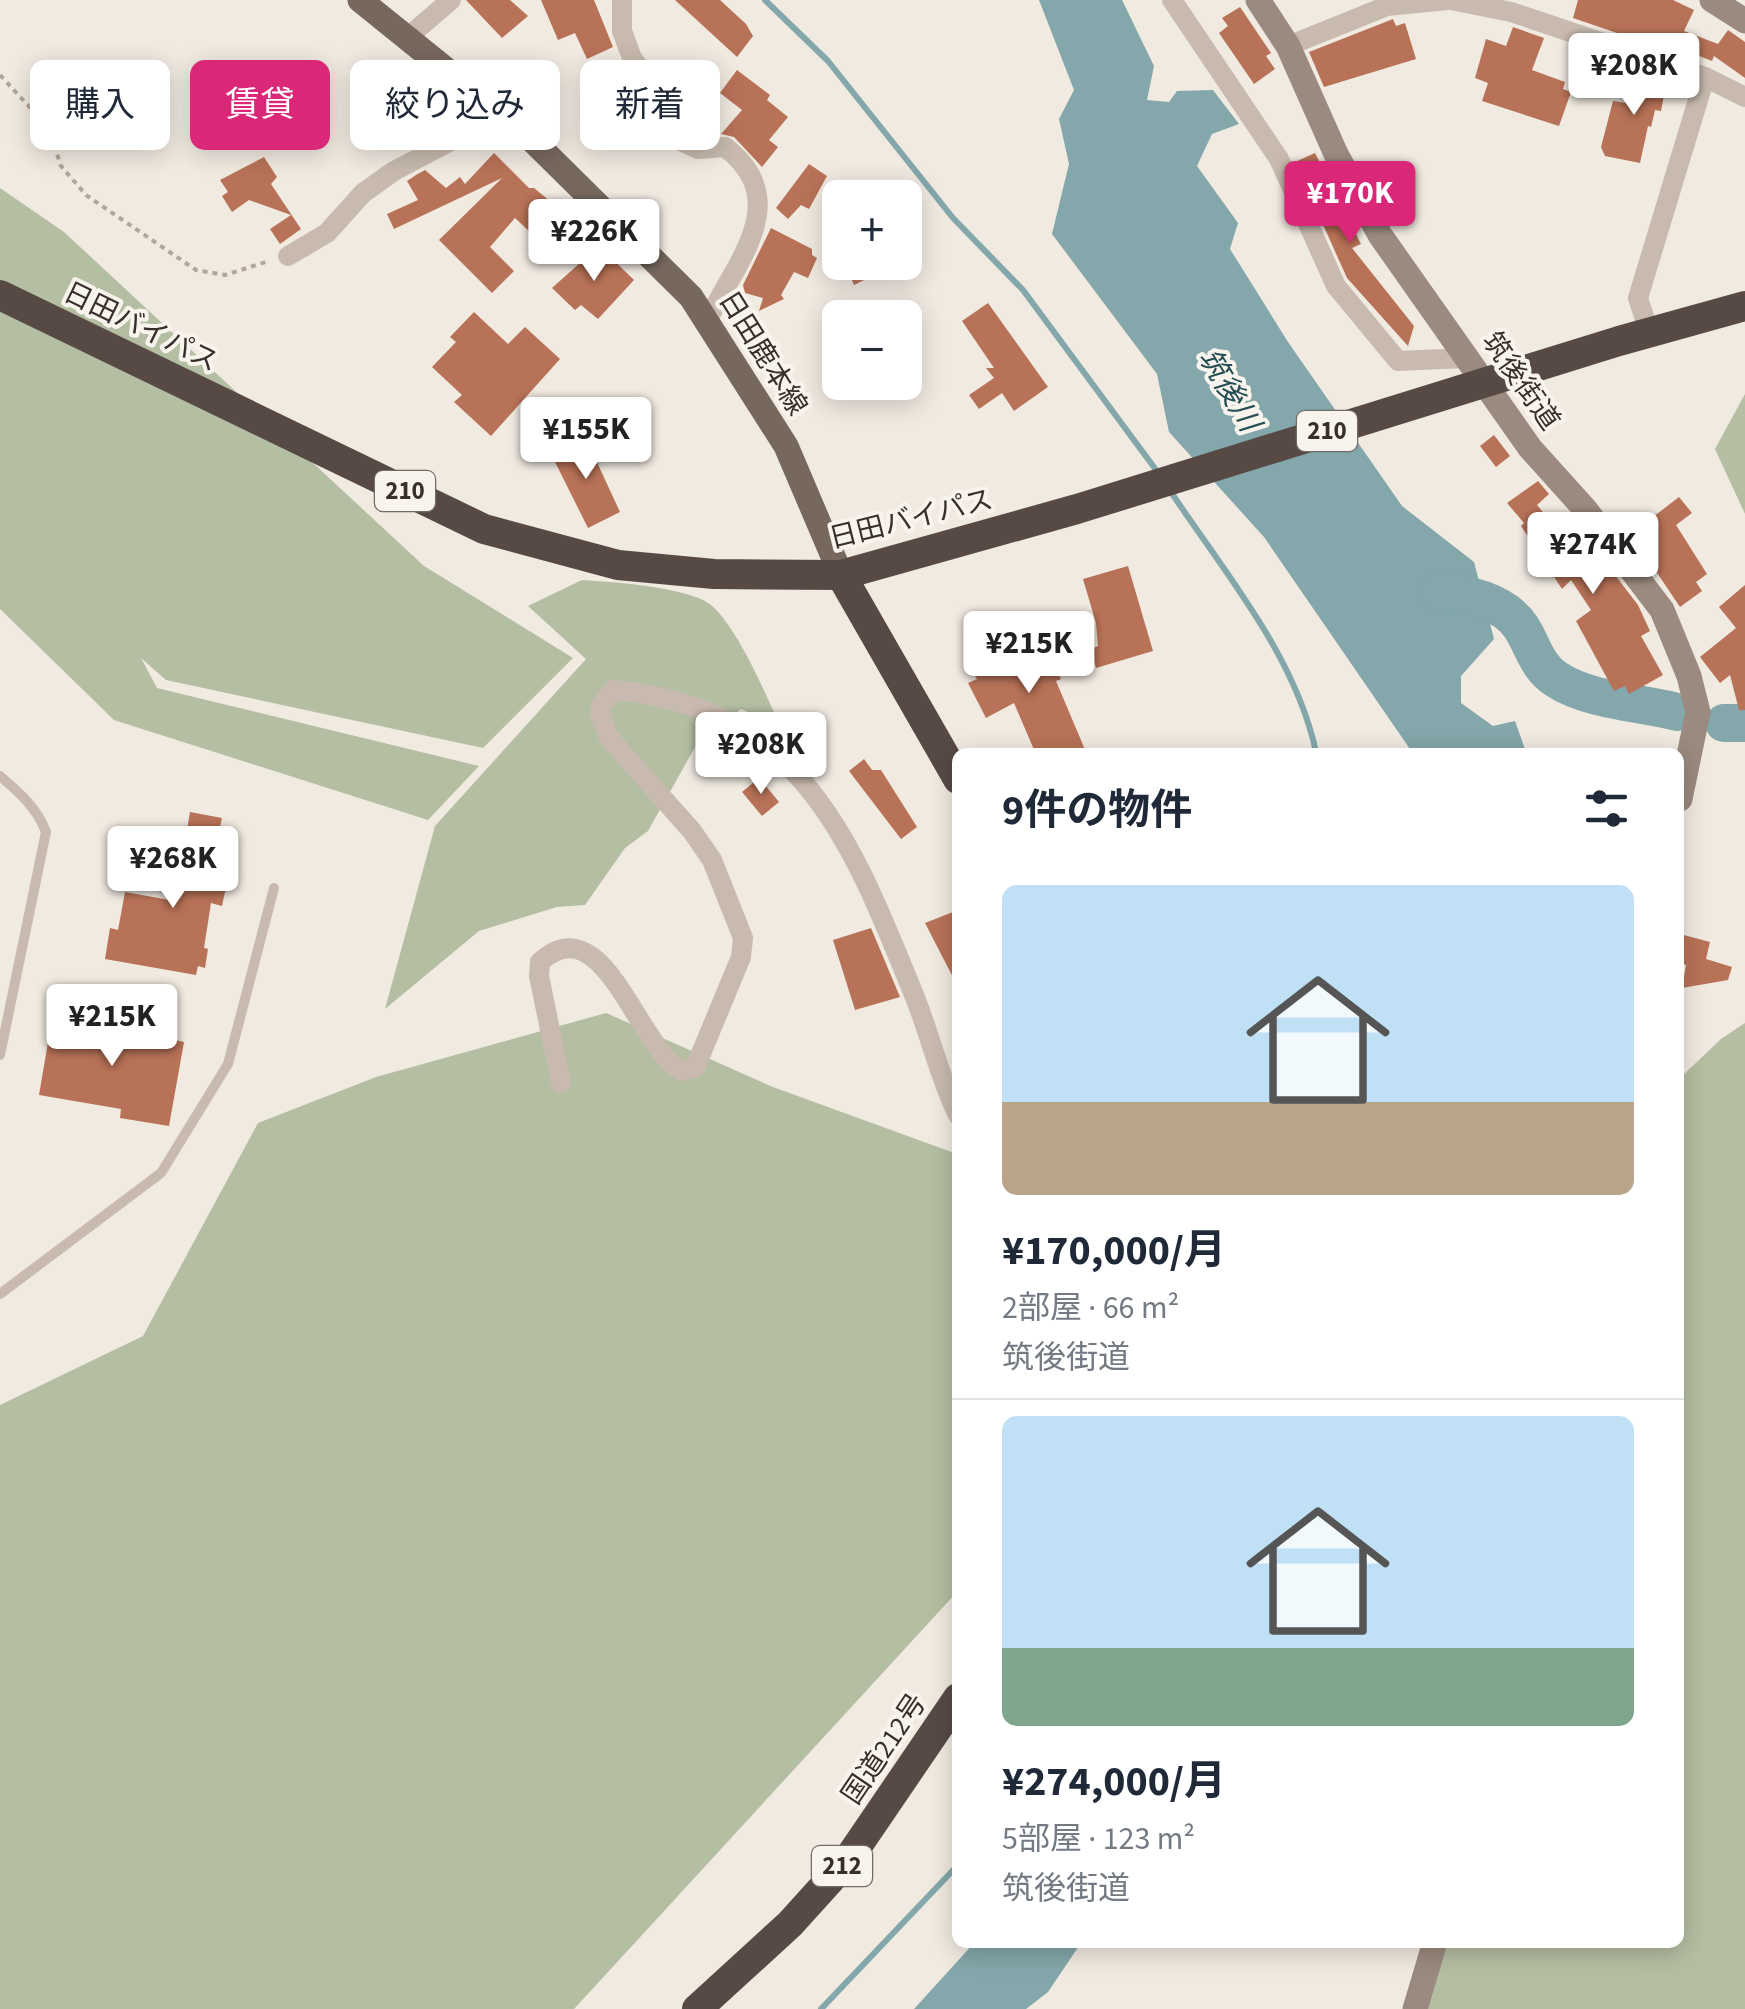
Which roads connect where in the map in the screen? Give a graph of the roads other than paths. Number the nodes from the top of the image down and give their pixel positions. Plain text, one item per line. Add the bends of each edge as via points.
1 (360, 0) edge
2 (452, 0) edge
3 (622, 0) edge
4 (1172, 0) edge
5 (1258, 0) edge
6 (1449, 0) edge
7 (1712, 0) edge
8 (1745, 20) edge
9 (408, 38) junction
10 (1288, 46) junction
11 (435, 60) edge
12 (1705, 78) junction
13 (1745, 97) edge
14 (434, 150) edge
15 (539, 150) edge
16 (288, 256) road end
17 (0, 295) edge
18 (1745, 306) edge
19 (707, 321) junction
20 (1650, 332) junction
21 (1467, 358) junction
22 (841, 574) junction
23 (952, 768) edge
24 (0, 776) edge
25 (1684, 780) edge
26 (274, 888) dead end
27 (0, 1054) edge
28 (562, 1083) dead end
29 (952, 1099) edge
30 (0, 1294) edge
31 (952, 1707) edge
32 (1433, 1948) edge
33 (698, 2009) edge
34 (1415, 2009) edge

1 - 9 main road, 日田鹿本線
2 - 9 street
3 - 19 street via 622,31 655,90 663,133 698,149 725,148 748,164 756,184 760,216
4 - 21 street via 1279,159 1336,286 1398,362
5 - 10 street, 筑後街道
6 - 10 street via 1388,6
6 - 12 street via 1511,12
7 - 8 street
9 - 11 main road, 日田鹿本線
10 - 21 street, 筑後街道 via 1380,235
12 - 13 street
12 - 20 street via 1638,298
14 - 16 street via 394,171 327,232
15 - 19 main road, 日田鹿本線 via 692,297
17 - 22 highway, 日田バイパス / 210 via 484,529 618,565 714,574
18 - 20 highway, 日田バイパス / 210
19 - 22 main road, 日田鹿本線 via 786,446
20 - 22 highway, 日田バイパス / 210 via 1077,509
21 - 25 street, 筑後街道 via 1530,448 1662,610 1698,712
22 - 23 highway
24 - 27 lane via 23,794 46,832
26 - 30 lane via 228,1064 161,1173
28 - 29 street via 539,976 540,962 551,952 564,947 592,953 668,1064 682,1071 694,1068 741,956 743,938 712,860 609,738 600,715 613,690 745,729 811,788 861,874
31 - 33 highway, 国道212号 / 212 via 846,1861
32 - 34 street

